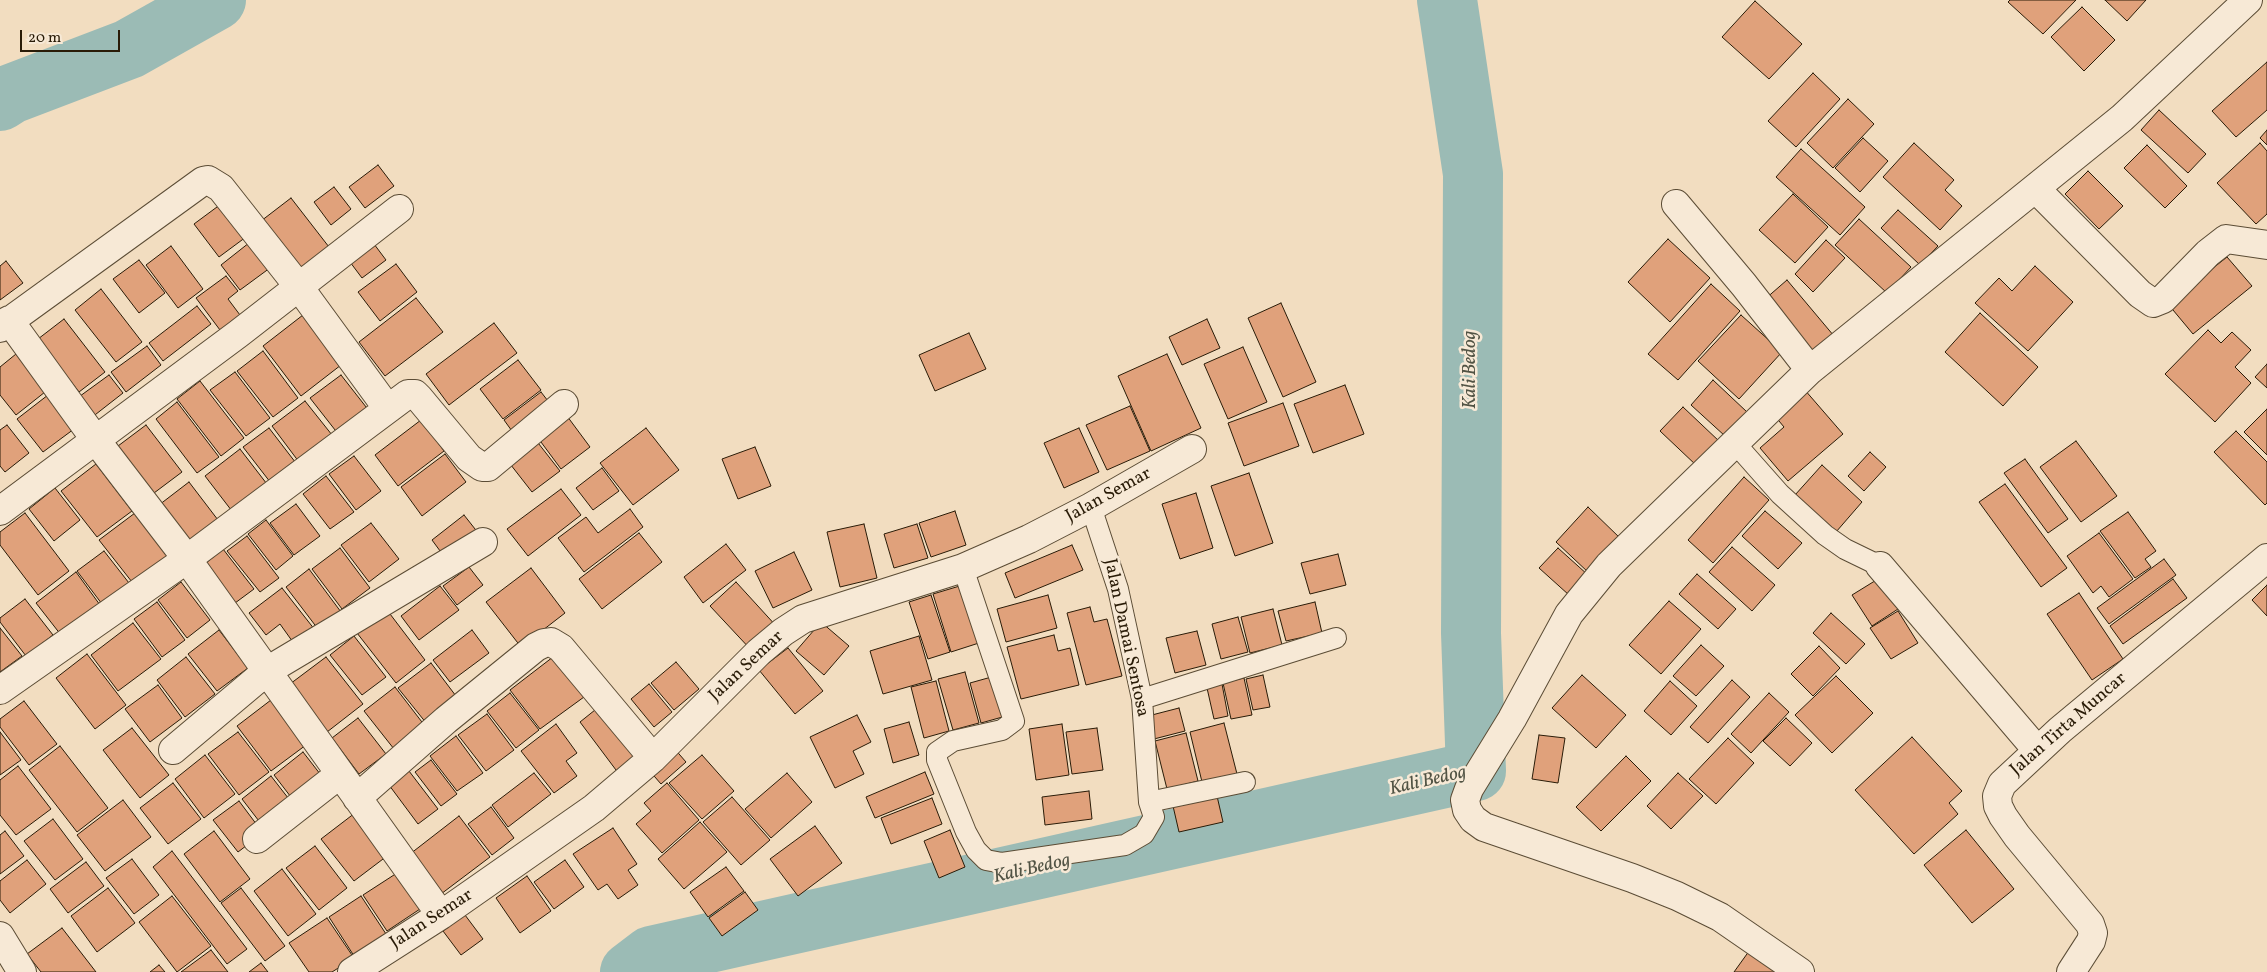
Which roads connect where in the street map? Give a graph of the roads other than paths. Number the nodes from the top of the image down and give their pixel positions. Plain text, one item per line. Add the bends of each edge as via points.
1 (2248, 0) edge
2 (2260, 0) edge
3 (2267, 7) edge
4 (2036, 189) junction
5 (1676, 204) dead end
6 (399, 209) dead end
7 (2267, 246) edge
8 (299, 286) junction
9 (5, 324) edge
10 (1810, 370) junction
11 (564, 404) dead end
12 (388, 409) junction
13 (96, 439) junction
14 (1734, 442) junction
15 (1192, 449) dead end
16 (1091, 507) junction
17 (0, 511) edge
18 (483, 542) dead end
19 (2267, 558) edge
20 (187, 560) junction
21 (1880, 566) joint
22 (963, 568) junction
23 (1336, 638) dead end
24 (267, 671) junction
25 (0, 690) edge
26 (1142, 699) junction
27 (173, 750) dead end
28 (2037, 750) junction
29 (653, 758) junction
30 (340, 774) junction
31 (1244, 782) dead end
32 (357, 798) junction
33 (1149, 802) junction
34 (256, 840) dead end
35 (440, 915) junction
36 (0, 936) edge
37 (22, 972) edge
38 (352, 972) edge
39 (1800, 972) edge
40 (2070, 972) edge

1 - 4 street via 2135,106
2 - 3 street
4 - 7 street via 2140,294 2153,302 2163,299 2226,239
4 - 10 street
5 - 10 street
6 - 8 street
8 - 9 street via 221,188 208,180
8 - 12 street
8 - 13 street
9 - 13 street
10 - 14 street
11 - 12 street via 488,467 482,467 469,458 415,394 402,397
12 - 20 street
13 - 17 street
13 - 20 street
14 - 21 lane via 1780,494 1825,536
14 - 39 street via 1609,565 1569,614 1512,719 1469,789 1467,810 1484,827 1677,896 1720,917
15 - 16 street, Jalan Semar
16 - 22 street, Jalan Semar
16 - 26 lane, Jalan Damai Sentosa via 1118,589
18 - 24 street
19 - 28 street, Jalan Tirta Muncar
20 - 24 street
20 - 25 street
21 - 28 street
22 - 29 street, Jalan Semar via 803,619 759,652
22 - 33 lane, Jalan Damai Sentosa via 1014,721 1002,730 953,741 938,752 938,760 976,850 986,860 1002,863 1126,845 1144,834 1154,817
23 - 26 lane
24 - 27 street
24 - 30 street
26 - 33 lane, Jalan Damai Sentosa
28 - 40 street, Jalan Tirta Muncar via 2002,784 1997,796 1998,806 2017,836 2090,924 2091,941
29 - 32 street via 561,648 551,642 536,647
29 - 35 street, Jalan Semar via 594,808
30 - 32 street
30 - 34 street
31 - 33 lane
32 - 35 street
35 - 38 street, Jalan Semar
36 - 37 street

